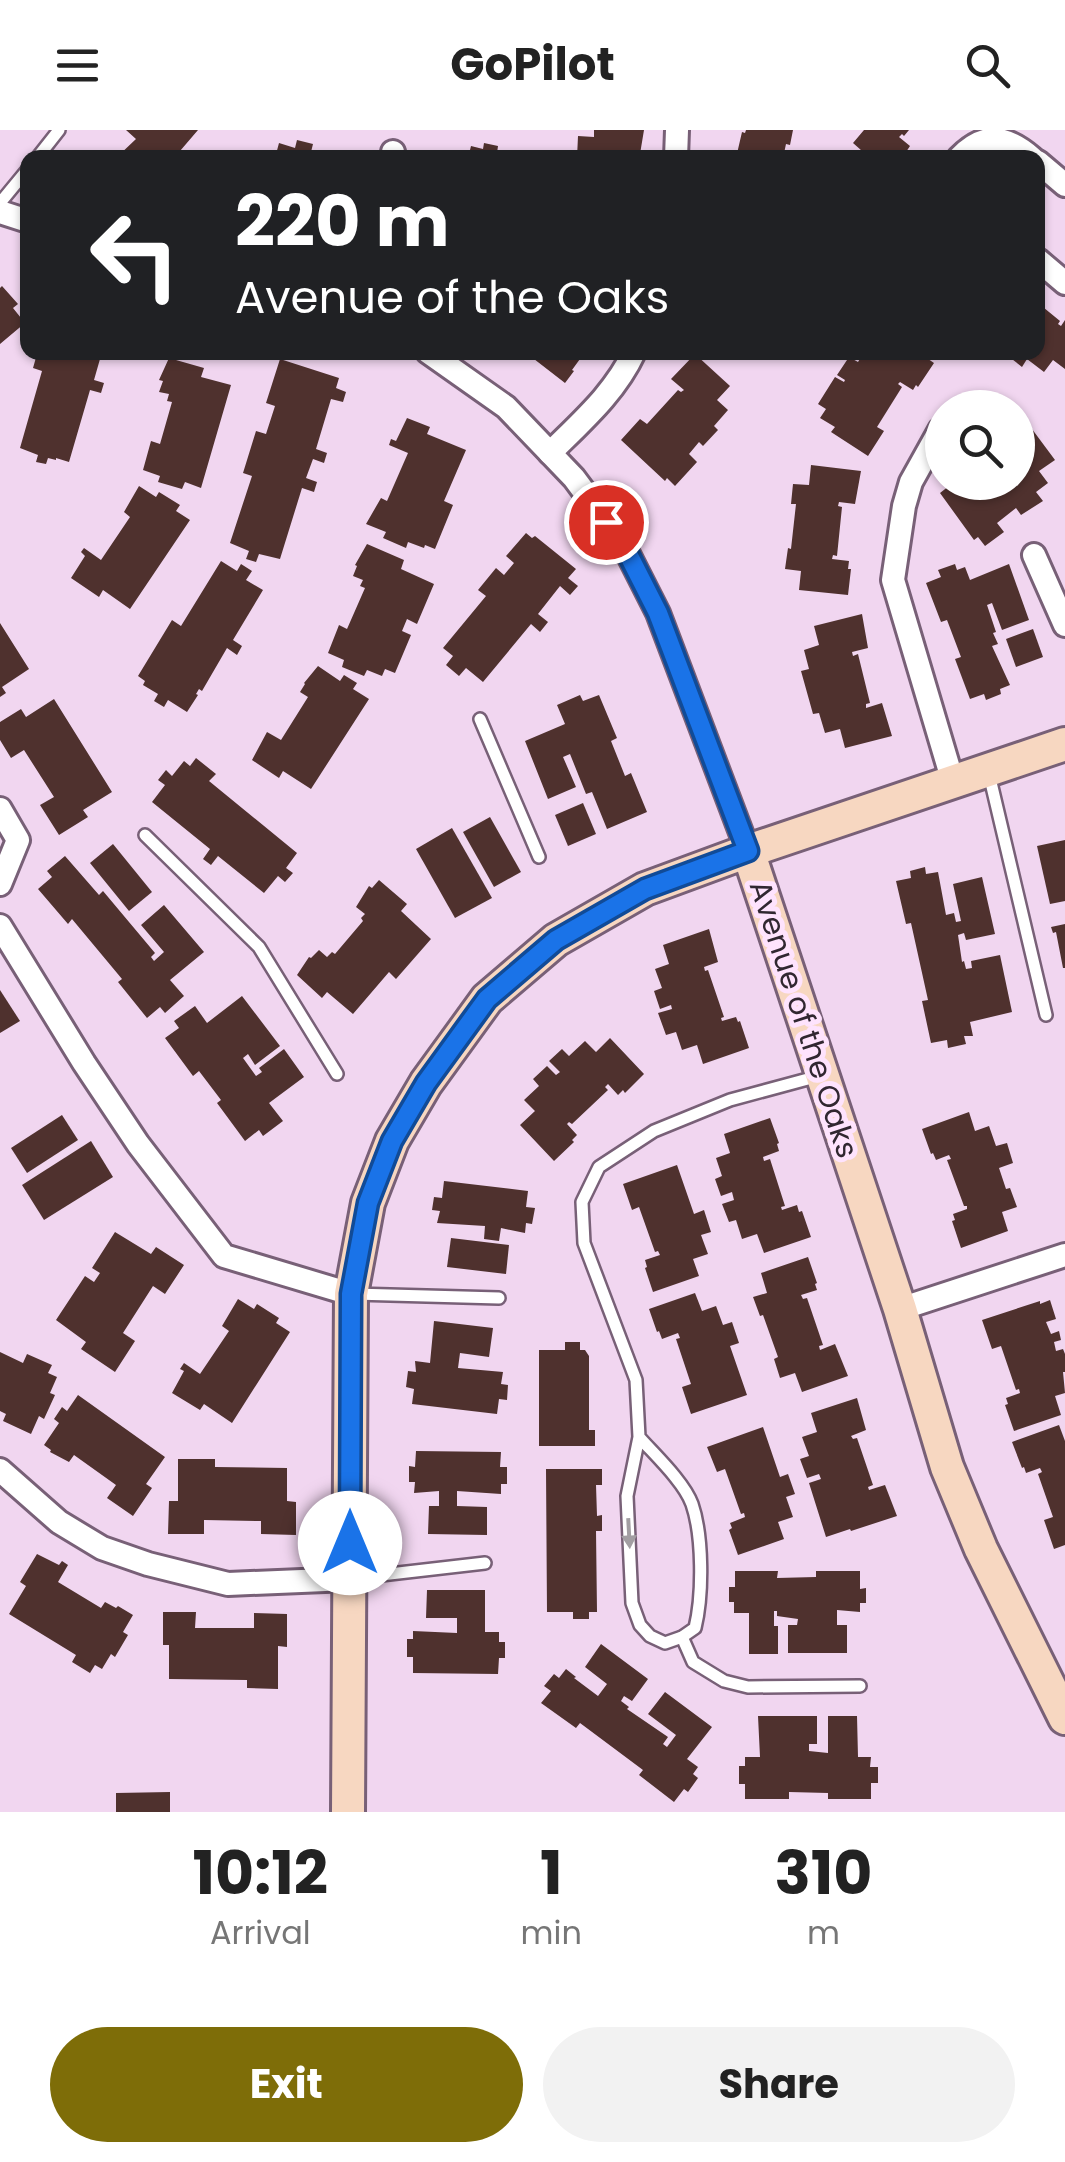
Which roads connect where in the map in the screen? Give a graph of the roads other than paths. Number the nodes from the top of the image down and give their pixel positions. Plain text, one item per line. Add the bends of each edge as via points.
1 (60, 130) edge
2 (44, 150) edge
3 (966, 150) edge
4 (1023, 150) edge
5 (1045, 168) edge
6 (20, 180) edge
7 (1065, 185) edge
8 (0, 204) edge
9 (1045, 266) edge
10 (1065, 283) edge
11 (439, 360) edge
12 (631, 360) edge
13 (550, 454) junction
14 (925, 456) edge
15 (1034, 555) dead end
16 (1065, 625) edge
17 (480, 719) dead end
18 (1065, 744) edge
19 (988, 770) junction
20 (953, 782) junction
21 (0, 809) edge
22 (145, 835) dead end
23 (748, 851) junction
24 (539, 856) dead end
25 (0, 884) edge
26 (0, 926) edge
27 (1046, 1016) dead end
28 (337, 1074) dead end
29 (822, 1075) junction
30 (1065, 1255) edge
31 (351, 1294) junction
32 (500, 1298) dead end
33 (900, 1309) junction
34 (638, 1437) junction
35 (0, 1470) edge
36 (485, 1564) dead end
37 (349, 1578) junction
38 (682, 1637) junction
39 (860, 1686) dead end
40 (1065, 1718) edge
41 (348, 1812) edge

1 - 2 lane
3 - 4 street via 1002,140
5 - 7 street
6 - 8 lane
9 - 10 street
11 - 13 street, Avenue of the Oaks via 506,407
12 - 13 street via 604,399
13 - 23 street, Avenue of the Oaks via 623,544 658,613
14 - 20 street via 910,482 893,580
15 - 16 street
17 - 24 lane
18 - 19 street
19 - 20 street
19 - 27 lane
20 - 23 street
21 - 25 street via 18,840
22 - 28 lane via 259,948
23 - 29 street, Avenue of the Oaks
23 - 31 street via 645,889 556,940 487,999 392,1141 368,1203
26 - 31 street via 138,1144 224,1256
29 - 33 street, Avenue of the Oaks
29 - 34 lane via 730,1100 654,1131 600,1167 582,1202 584,1243 636,1380
30 - 33 street
31 - 32 lane
31 - 37 street
33 - 40 street, Avenue of the Oaks via 947,1467
34 - 38 lane via 692,1502 701,1603 695,1628
34 -> 38 lane via 627,1496 632,1603 650,1636 666,1643
35 - 37 street via 59,1522 102,1548 148,1564 228,1584
36 - 37 lane
37 - 41 street
38 - 39 lane via 693,1662 724,1681 748,1687

